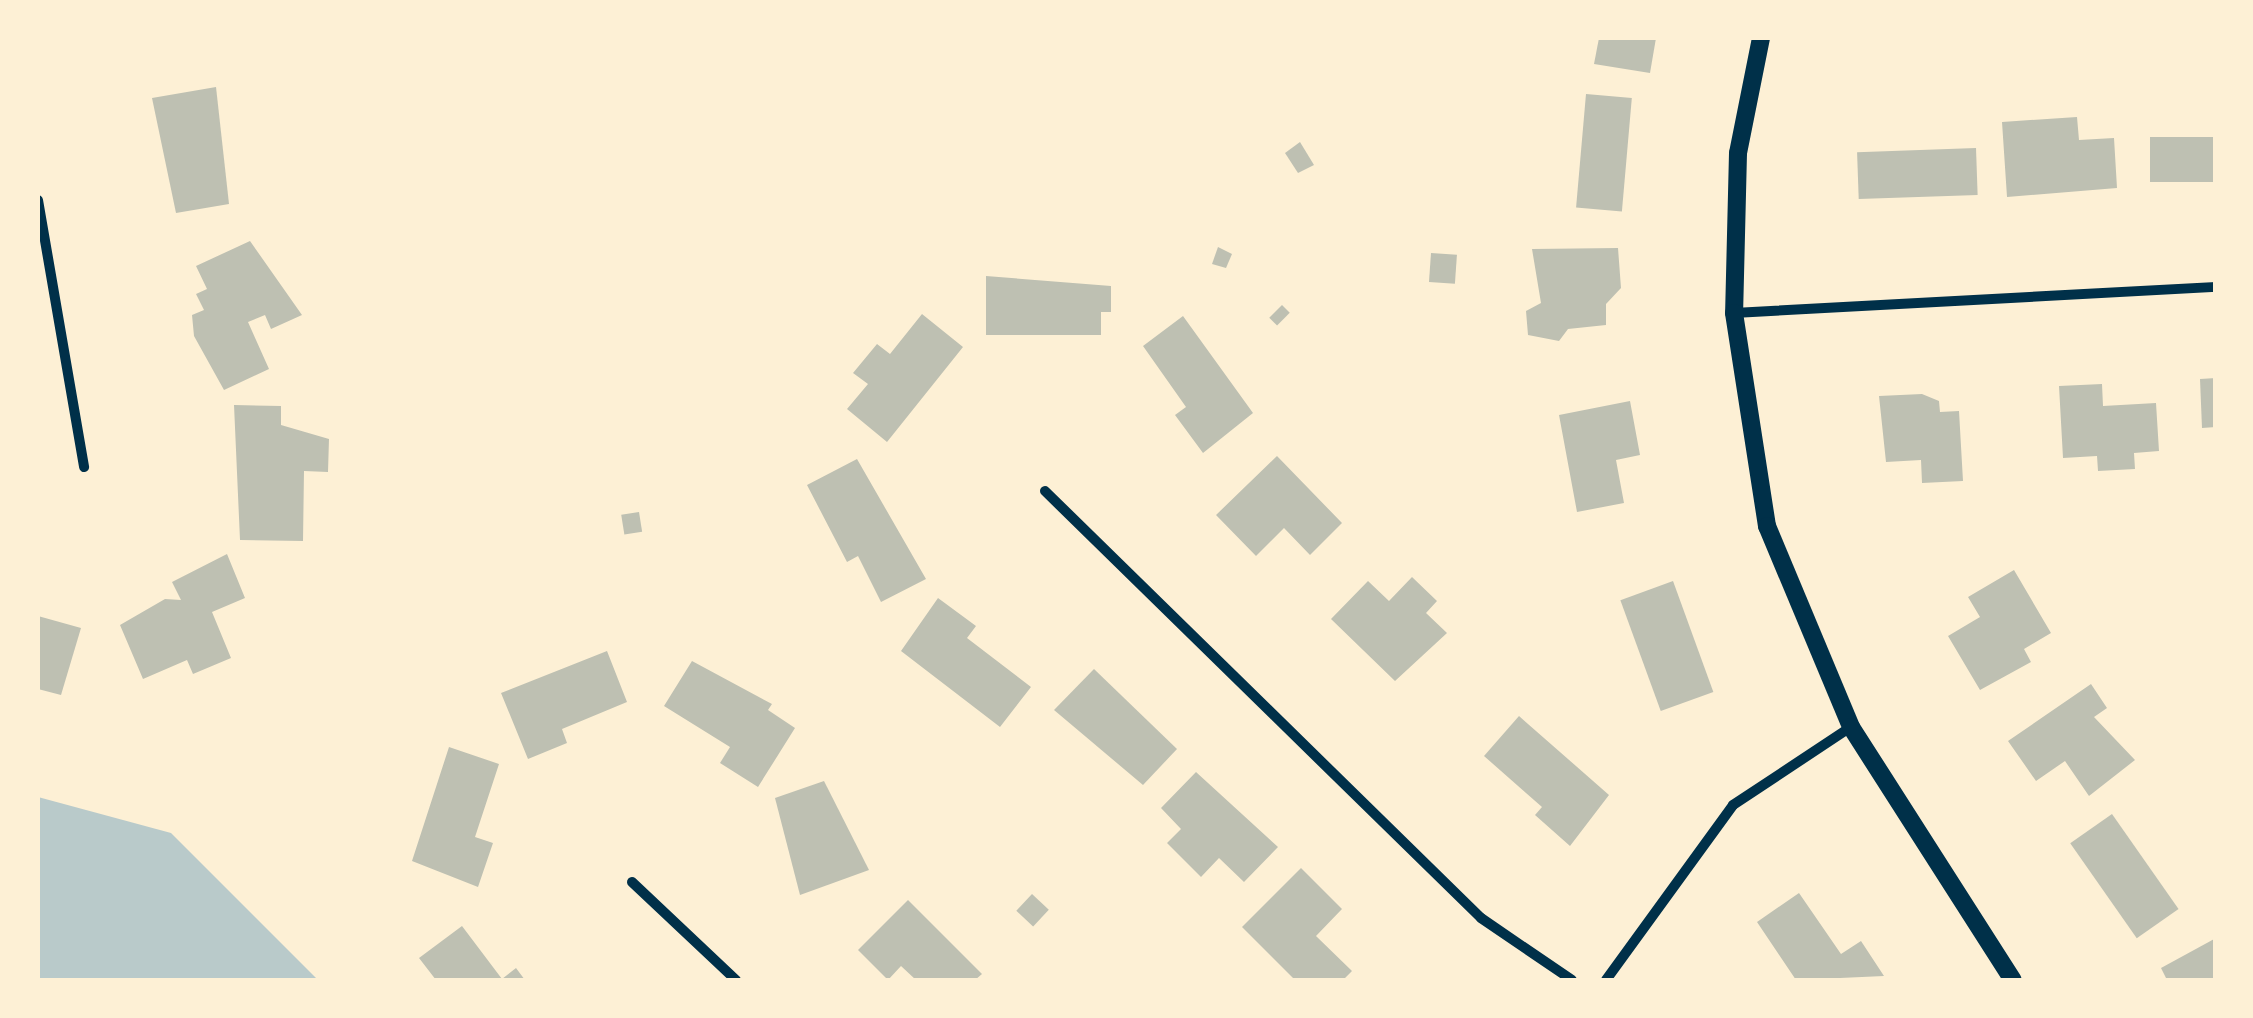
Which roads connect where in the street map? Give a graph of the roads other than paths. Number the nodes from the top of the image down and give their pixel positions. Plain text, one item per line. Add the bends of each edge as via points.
1 (1761, 38) edge
2 (38, 200) edge
3 (2216, 286) edge
4 (1734, 314) junction
5 (84, 467) dead end
6 (1045, 492) dead end
7 (1851, 727) junction
8 (632, 882) dead end
9 (736, 980) edge
10 (1572, 980) edge
11 (1606, 980) edge
12 (2013, 980) edge

1 - 4 street via 1738,154
2 - 5 street
3 - 4 street
4 - 7 street via 1767,526
6 - 10 street via 1481,918
7 - 11 street via 1733,805
7 - 12 street
8 - 9 street

